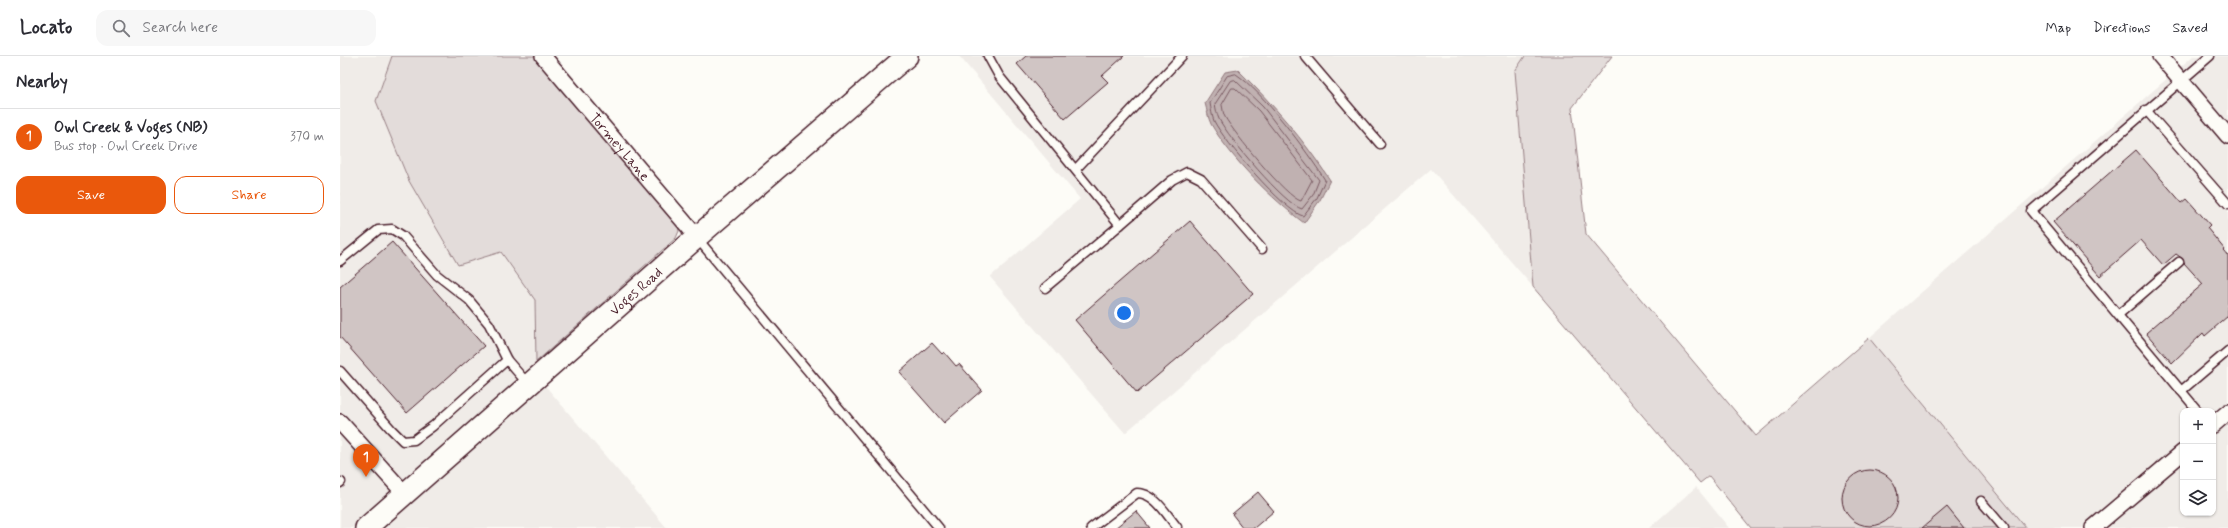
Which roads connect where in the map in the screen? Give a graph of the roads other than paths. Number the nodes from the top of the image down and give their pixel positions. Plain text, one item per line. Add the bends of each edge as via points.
1 (543, 56) edge
2 (907, 56) edge
3 (989, 56) edge
4 (1182, 56) edge
5 (1305, 56) edge
6 (2160, 56) edge
7 (2210, 56) edge
8 (2181, 81) junction
9 (2146, 110) junction
10 (2228, 136) edge
11 (1380, 144) dead end
12 (1076, 169) junction
13 (2228, 204) edge
14 (1120, 225) junction
15 (697, 237) junction
16 (1262, 249) dead end
17 (340, 261) edge
18 (2179, 262) dead end
19 (1045, 288) dead end
20 (2118, 315) junction
21 (2228, 351) edge
22 (507, 360) junction
23 (340, 371) edge
24 (528, 385) junction
25 (2181, 391) junction
26 (2195, 408) edge
27 (2228, 412) edge
28 (340, 422) edge
29 (2216, 422) edge
30 (2180, 455) edge
31 (405, 494) junction
32 (1981, 501) dead end
33 (1177, 527) edge
34 (366, 528) edge
35 (939, 528) edge
36 (1090, 528) edge
37 (2004, 528) edge
38 (2093, 528) edge

1 - 15 street, Tormey Lane
2 - 15 street, Voges Road
3 - 12 lane via 999,76
4 - 12 lane
5 - 11 lane
6 - 8 street
7 - 8 lane
8 - 9 lane
8 - 10 street
9 - 13 lane
9 - 20 lane via 2031,211
12 - 14 lane
14 - 16 lane via 1172,180 1187,172 1201,179
14 - 19 lane
15 - 24 street, Voges Road
15 - 35 lane
17 - 22 lane via 378,230 392,229 403,236 437,275 469,300 490,324
18 - 20 lane
20 - 25 lane
21 - 25 lane
22 - 23 lane via 414,440 403,440 391,429
22 - 24 lane
24 - 31 street, Voges Road
25 - 26 lane
27 - 29 street
28 - 31 street
30 - 38 street
31 - 34 street, Voges Road
32 - 37 lane
33 - 36 lane via 1151,496 1137,493

